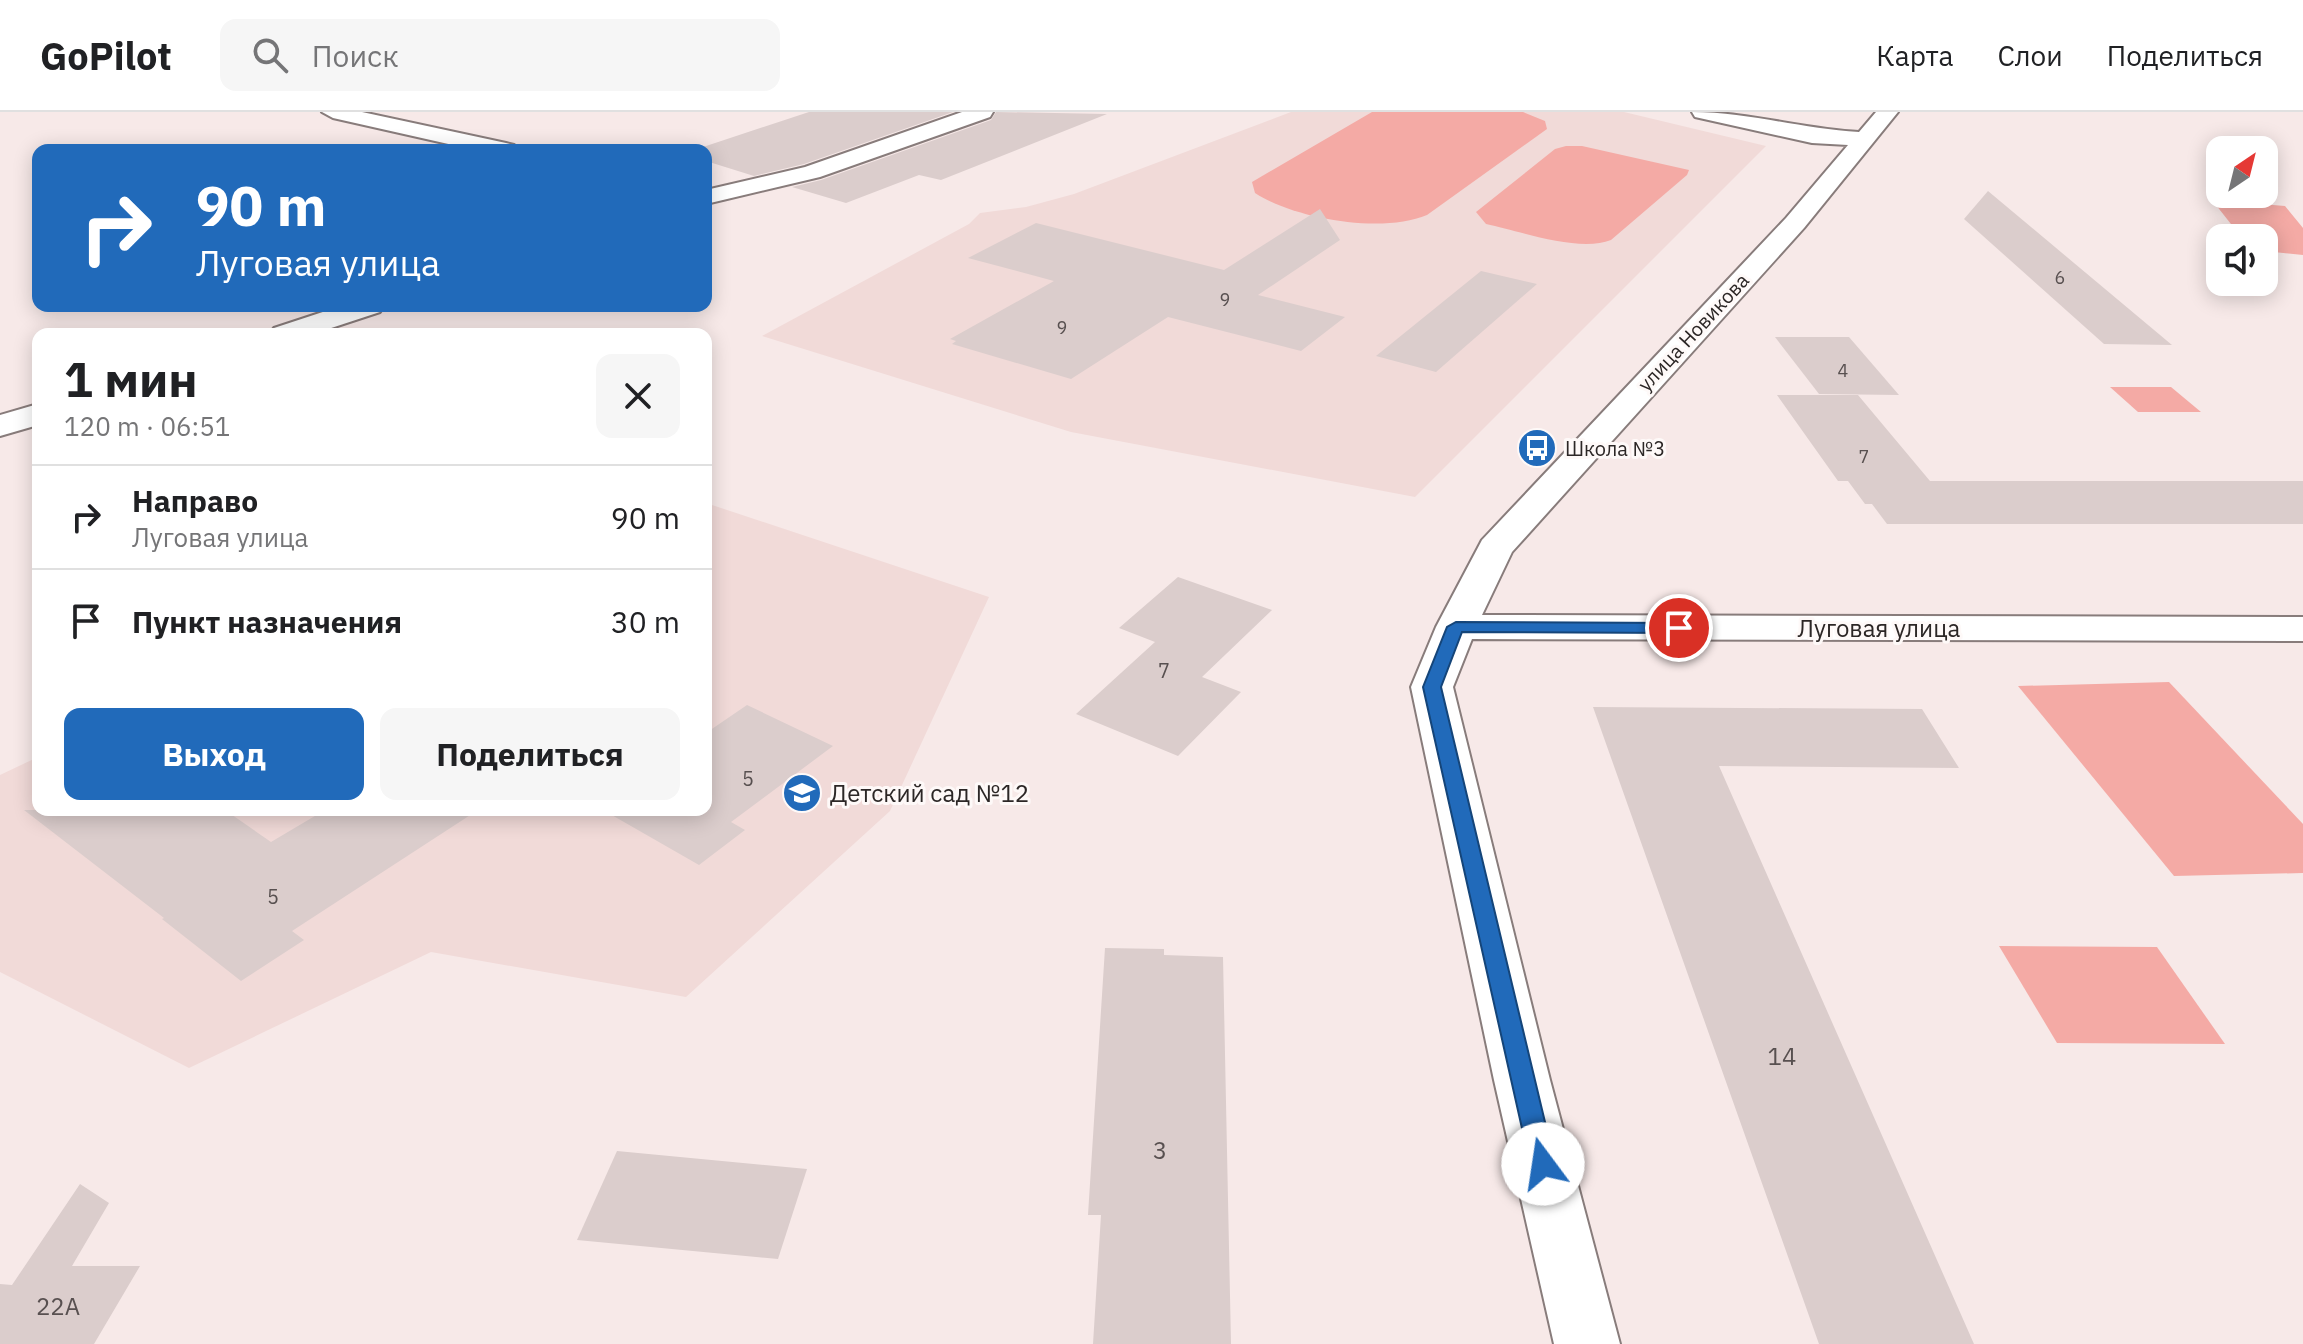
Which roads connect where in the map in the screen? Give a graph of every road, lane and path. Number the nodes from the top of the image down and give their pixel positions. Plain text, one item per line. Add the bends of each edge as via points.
1 (333, 112) edge
2 (982, 112) edge
3 (1703, 112) edge
4 (1887, 112) edge
5 (1866, 139) junction
6 (479, 144) edge
7 (712, 194) edge
8 (352, 312) edge
9 (302, 328) edge
10 (32, 416) edge
11 (0, 426) edge
12 (1456, 627) junction
13 (2303, 629) edge
14 (1587, 1344) edge

1 - 6 street
2 - 7 street via 812,172
3 - 5 street via 1812,136
4 - 5 street, улица Новикова
5 - 12 street, улица Новикова via 1495,548
8 - 9 street
10 - 11 street
12 - 13 street, Луговая улица
12 - 14 street, улица Новикова via 1432,687

